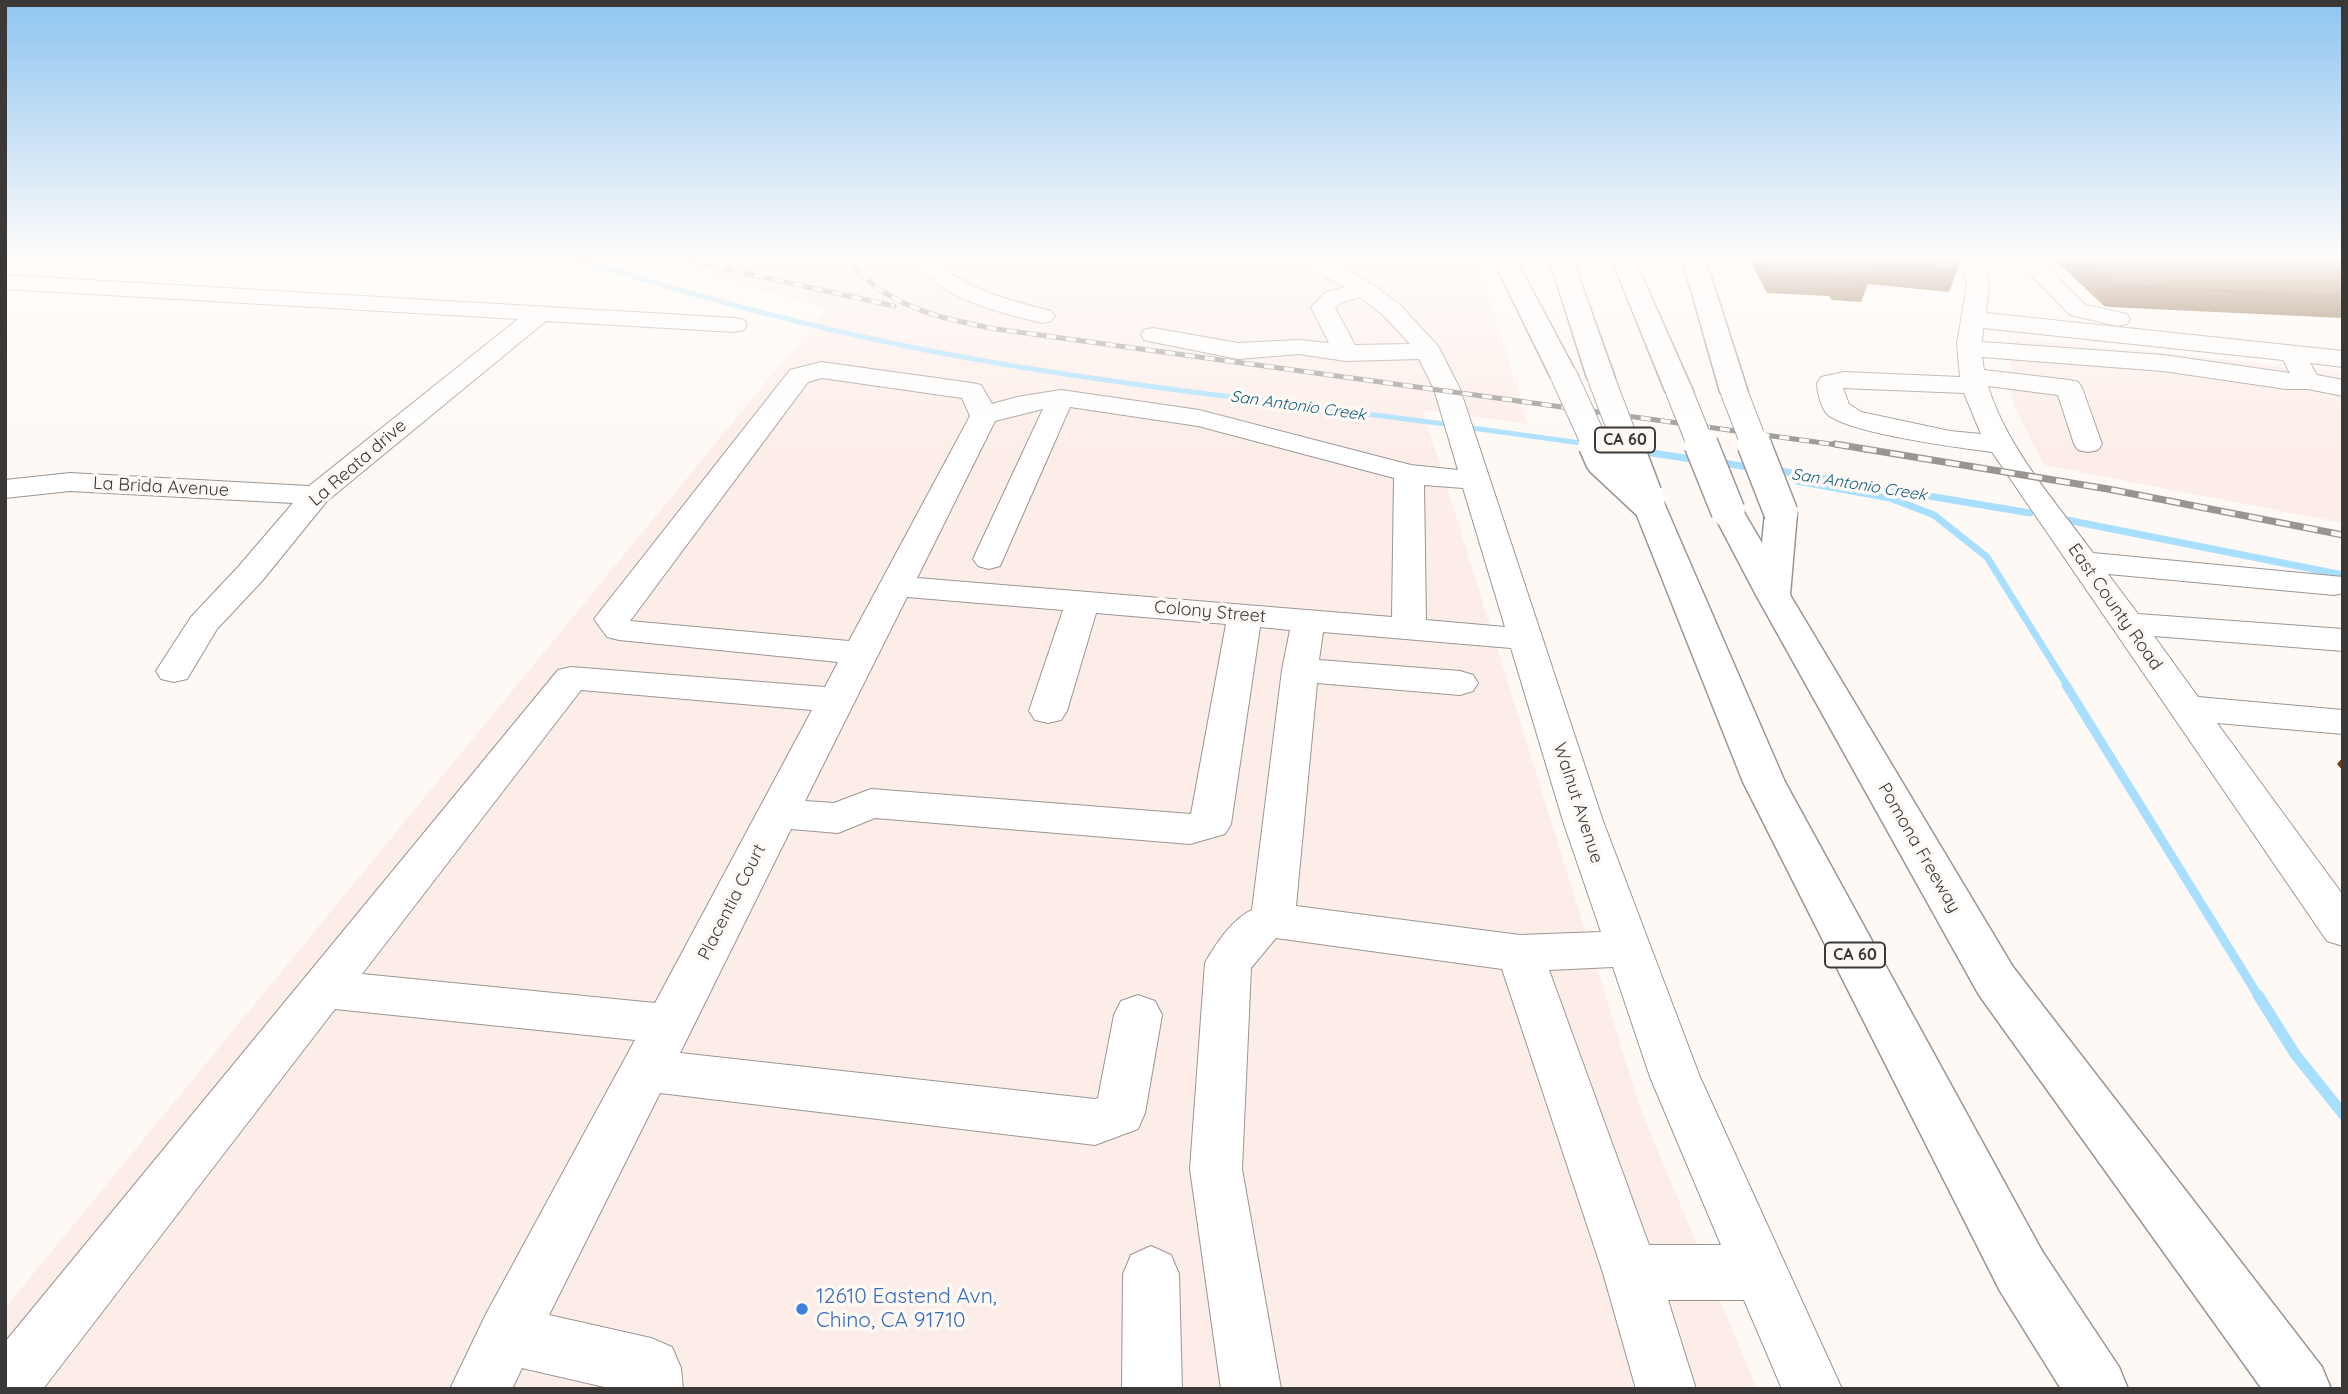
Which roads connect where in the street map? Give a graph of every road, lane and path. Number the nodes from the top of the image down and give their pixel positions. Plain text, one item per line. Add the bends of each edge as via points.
1 (528, 323) edge
2 (706, 323) edge
3 (1330, 323) edge
4 (1406, 323) edge
5 (1537, 323) edge
6 (1582, 323) edge
7 (1651, 323) edge
8 (1713, 323) edge
9 (1975, 323) edge
10 (2126, 323) edge
11 (735, 325) dead end
12 (2162, 332) junction
13 (1153, 335) dead end
14 (2290, 342) junction
15 (1429, 351) junction
16 (1346, 353) junction
17 (1972, 357) junction
18 (2343, 359) edge
19 (2308, 381) junction
20 (1924, 383) junction
21 (2343, 388) edge
22 (1061, 398) junction
23 (984, 416) junction
24 (1946, 438) junction
25 (2001, 444) junction
26 (2088, 444) dead end
27 (1409, 473) junction
28 (1475, 480) junction
29 (5, 489) edge
30 (316, 495) junction
31 (1648, 503) junction
32 (989, 559) dead end
33 (2083, 562) junction
34 (2334, 585) dead end
35 (896, 586) junction
36 (1773, 595) junction
37 (1082, 601) junction
38 (1245, 615) junction
39 (1310, 621) junction
40 (2127, 624) junction
41 (1409, 629) junction
42 (1525, 639) junction
43 (2343, 640) edge
44 (861, 653) junction
45 (1300, 670) junction
46 (174, 671) dead end
47 (1460, 682) dead end
48 (837, 699) junction
49 (2186, 708) junction
50 (1048, 711) dead end
51 (2343, 722) edge
52 (778, 814) junction
53 (1273, 920) junction
54 (2343, 929) edge
55 (1629, 948) junction
56 (1520, 953) junction
57 (324, 989) junction
58 (1138, 1015) dead end
59 (669, 1024) junction
60 (645, 1070) junction
61 (1761, 1272) junction
62 (1631, 1273) junction
63 (1151, 1274) dead end
64 (507, 1335) junction
65 (5, 1389) edge
66 (480, 1389) edge
67 (653, 1389) edge
68 (1152, 1389) edge
69 (1251, 1389) edge
70 (1666, 1389) edge
71 (1812, 1389) edge
72 (2097, 1389) edge
73 (2300, 1389) edge

1 - 30 street, La Reata drive
2 - 11 street
3 - 16 street
4 - 15 street, Walnut Avenue
5 - 31 highway, bridge via 1602,460
6 - 31 highway, CA 60, bridge
7 - 36 highway, Pomona Freeway, bridge via 1728,511
8 - 36 highway, bridge via 1781,513
9 - 17 street
10 - 12 street
12 - 14 street
12 - 17 street
13 - 16 street via 1238,351 1299,347
14 - 18 street
14 - 19 street
15 - 16 street
15 - 28 street, Walnut Avenue via 1447,389
17 - 19 street via 2162,363
17 - 20 street
17 - 25 street, East County Road via 1984,417
17 - 26 street via 2069,388
19 - 21 street
20 - 24 street
20 - 24 street via 1844,380 1830,383 1830,389 1837,408 1852,418
22 - 23 street
22 - 27 street via 1199,418
22 - 32 street
23 - 35 street, Placentia Court
23 - 44 street via 972,391 821,370 799,376 611,620 619,630
24 - 25 street
25 - 33 street, East County Road
27 - 28 street
27 - 41 street
28 - 42 street, Walnut Avenue
29 - 30 street, La Brida Avenue via 71,482
30 - 46 street, La Reata drive via 203,624
31 - 72 highway, CA 60 via 1764,782 2021,1271
33 - 34 street
33 - 40 street, East County Road
35 - 37 street, Colony Street
35 - 44 street, Placentia Court
36 - 73 highway, Pomona Freeway via 1996,981
37 - 38 street, Colony Street
37 - 50 street
38 - 39 street, Colony Street
38 - 52 street via 1210,824 1190,829 871,803 838,818
39 - 41 street, Colony Street
39 - 45 street
40 - 43 street
40 - 49 street, East County Road
41 - 42 street, Colony Street
42 - 55 street, Walnut Avenue
44 - 48 street, Placentia Court
45 - 47 street
45 - 53 street
48 - 52 street, Placentia Court
48 - 57 street via 571,678
49 - 51 street
49 - 54 street, East County Road
52 - 59 street, Placentia Court
53 - 56 street
53 - 69 street via 1259,926 1228,962 1216,1137 1216,1169
55 - 56 street
55 - 61 street, Walnut Avenue via 1675,1077
56 - 62 street
57 - 59 street
57 - 65 street
58 - 60 street via 1120,1113 1095,1122
59 - 60 street, Placentia Court
60 - 64 street, Placentia Court
61 - 62 street
61 - 71 street, Walnut Avenue
62 - 70 street
63 - 68 street
64 - 66 street, Placentia Court
64 - 67 street via 651,1368

